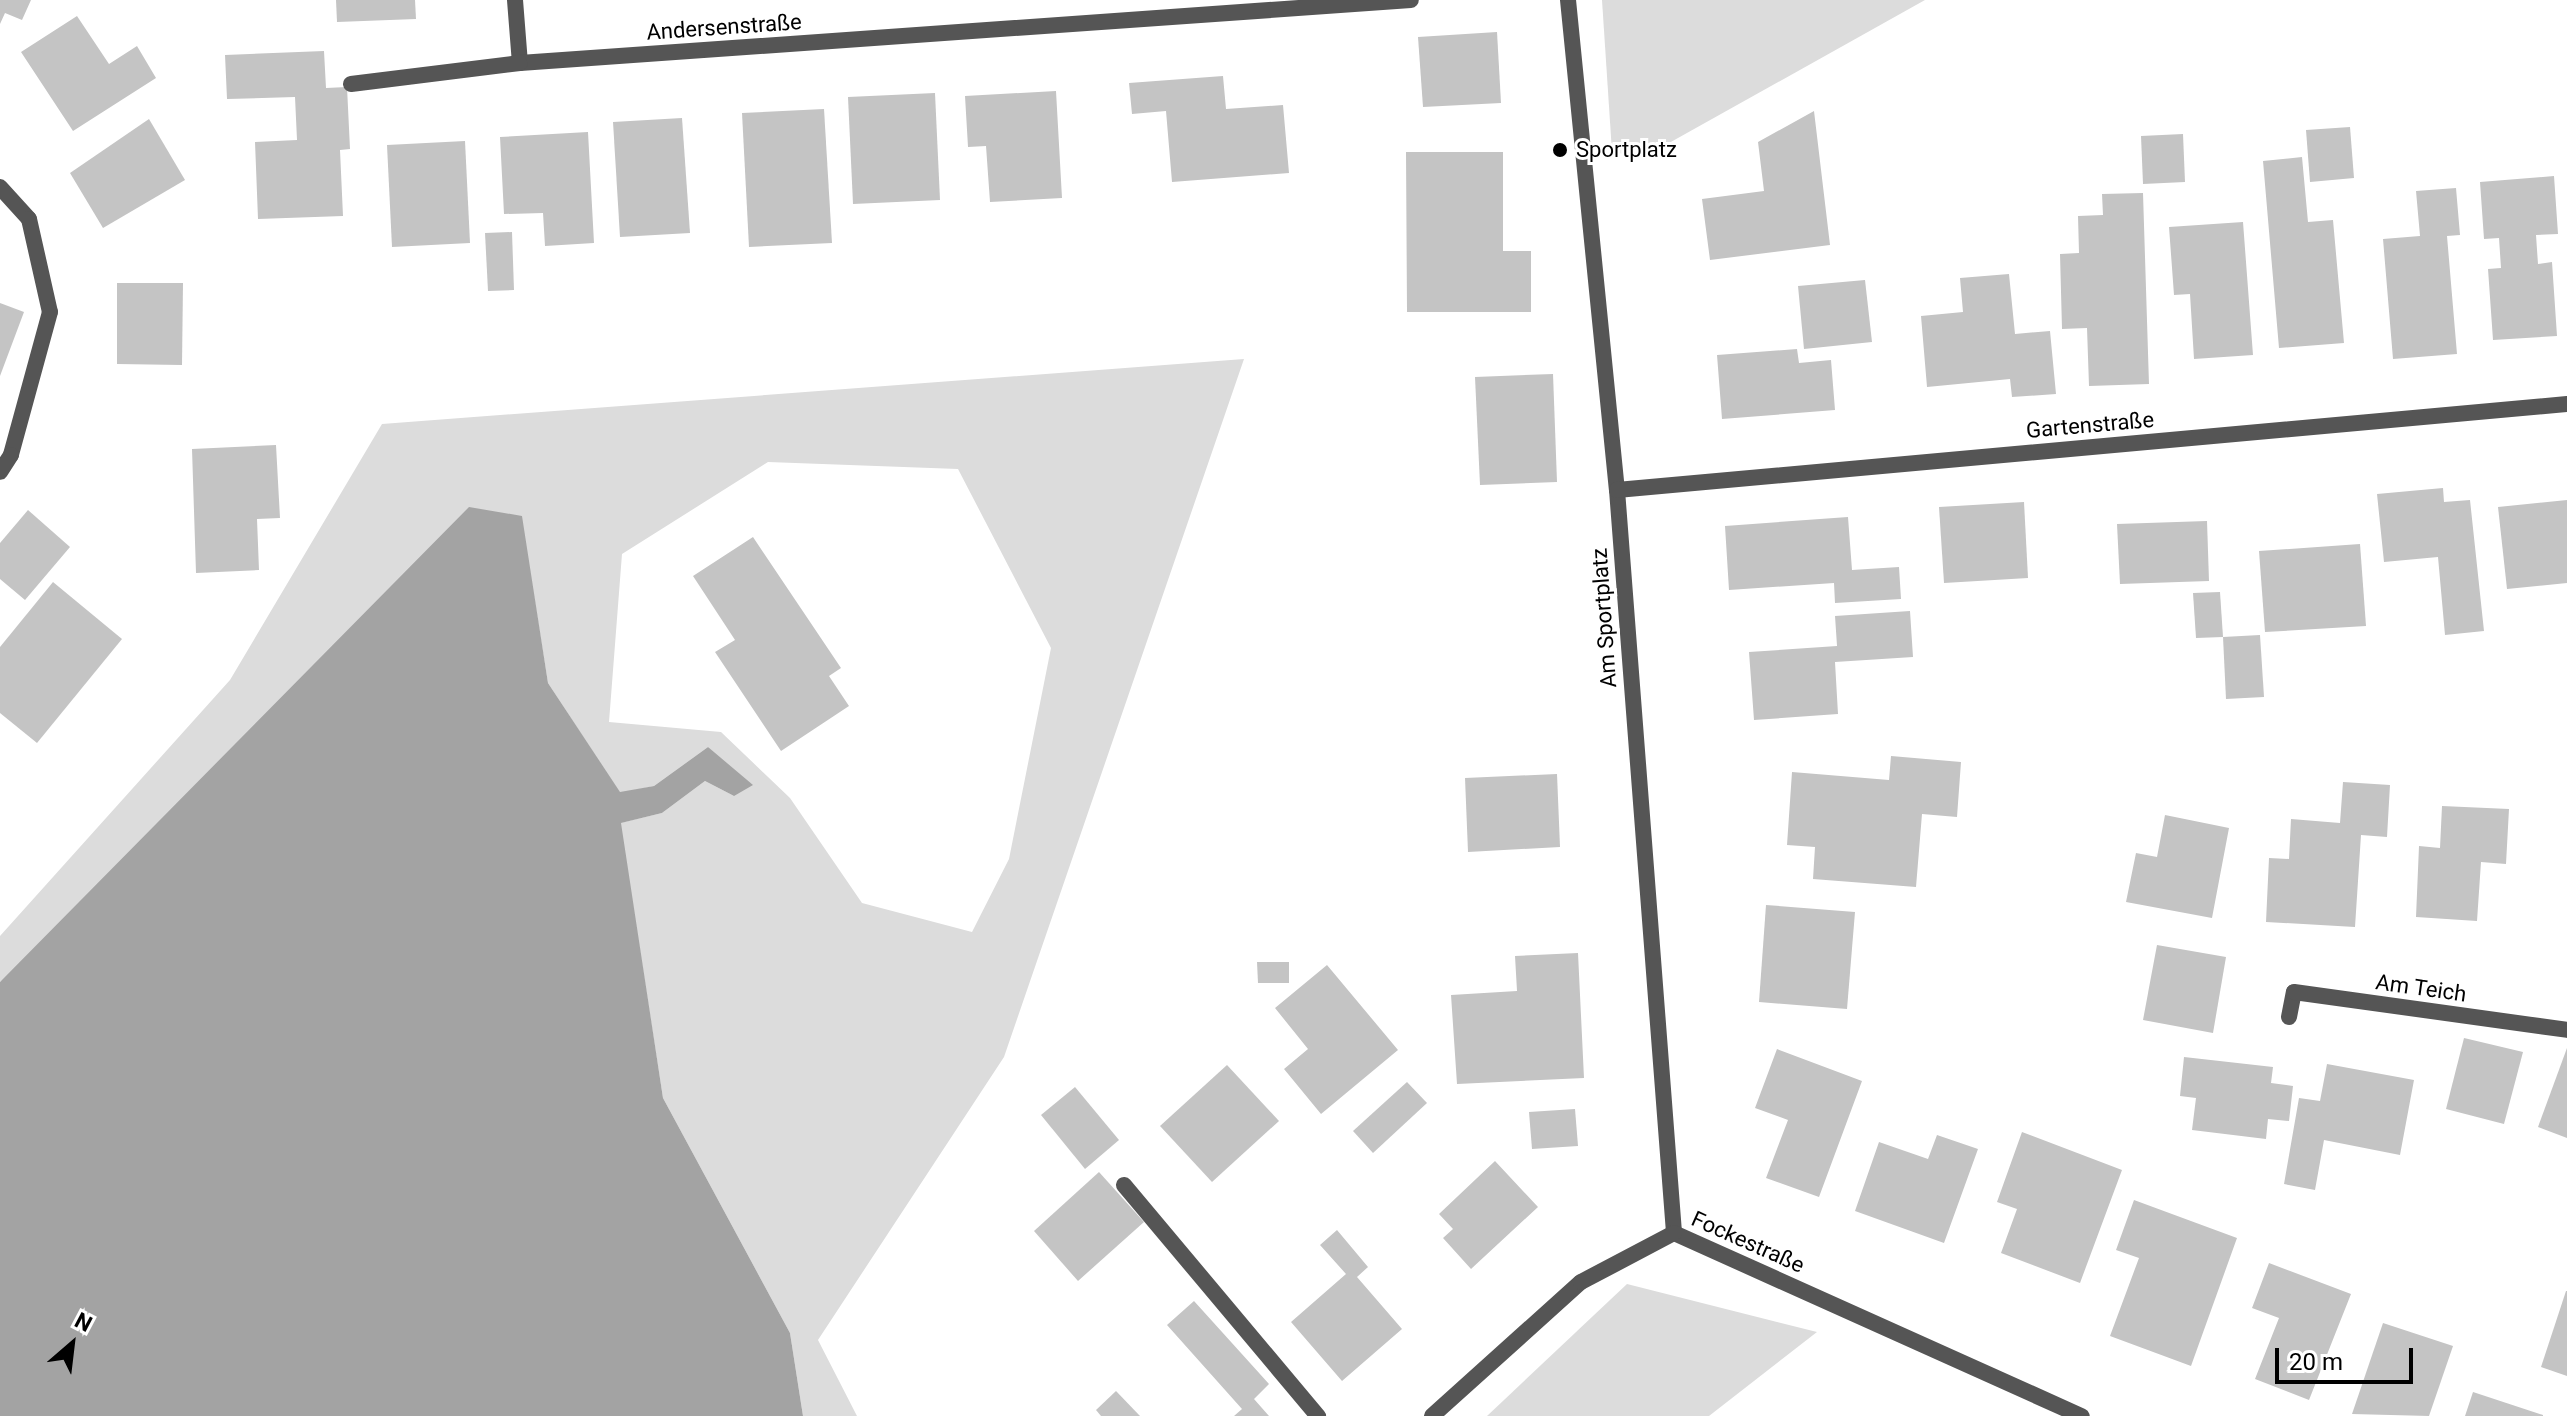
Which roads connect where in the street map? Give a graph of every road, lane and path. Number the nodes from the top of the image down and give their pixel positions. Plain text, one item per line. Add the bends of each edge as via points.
1 (515, 0) edge
2 (1411, 0) edge
3 (1568, 0) edge
4 (520, 63) junction
5 (351, 84) dead end
6 (0, 187) edge
7 (2567, 404) edge
8 (0, 472) edge
9 (1617, 490) junction
10 (2289, 1017) dead end
11 (2567, 1030) edge
12 (1124, 1185) dead end
13 (1674, 1233) junction
14 (1318, 1416) edge
15 (1432, 1416) edge
16 (2082, 1416) edge

1 - 4 street
2 - 4 street, Andersenstraße
3 - 9 street, Am Sportplatz
4 - 5 street, Andersenstraße
6 - 8 street via 29,219 50,312 11,455
7 - 9 street, Gartenstraße
9 - 13 street, Am Sportplatz
10 - 11 street, Am Teich via 2294,992
12 - 14 street
13 - 15 street, Fockestraße via 1581,1282
13 - 16 street, Fockestraße

